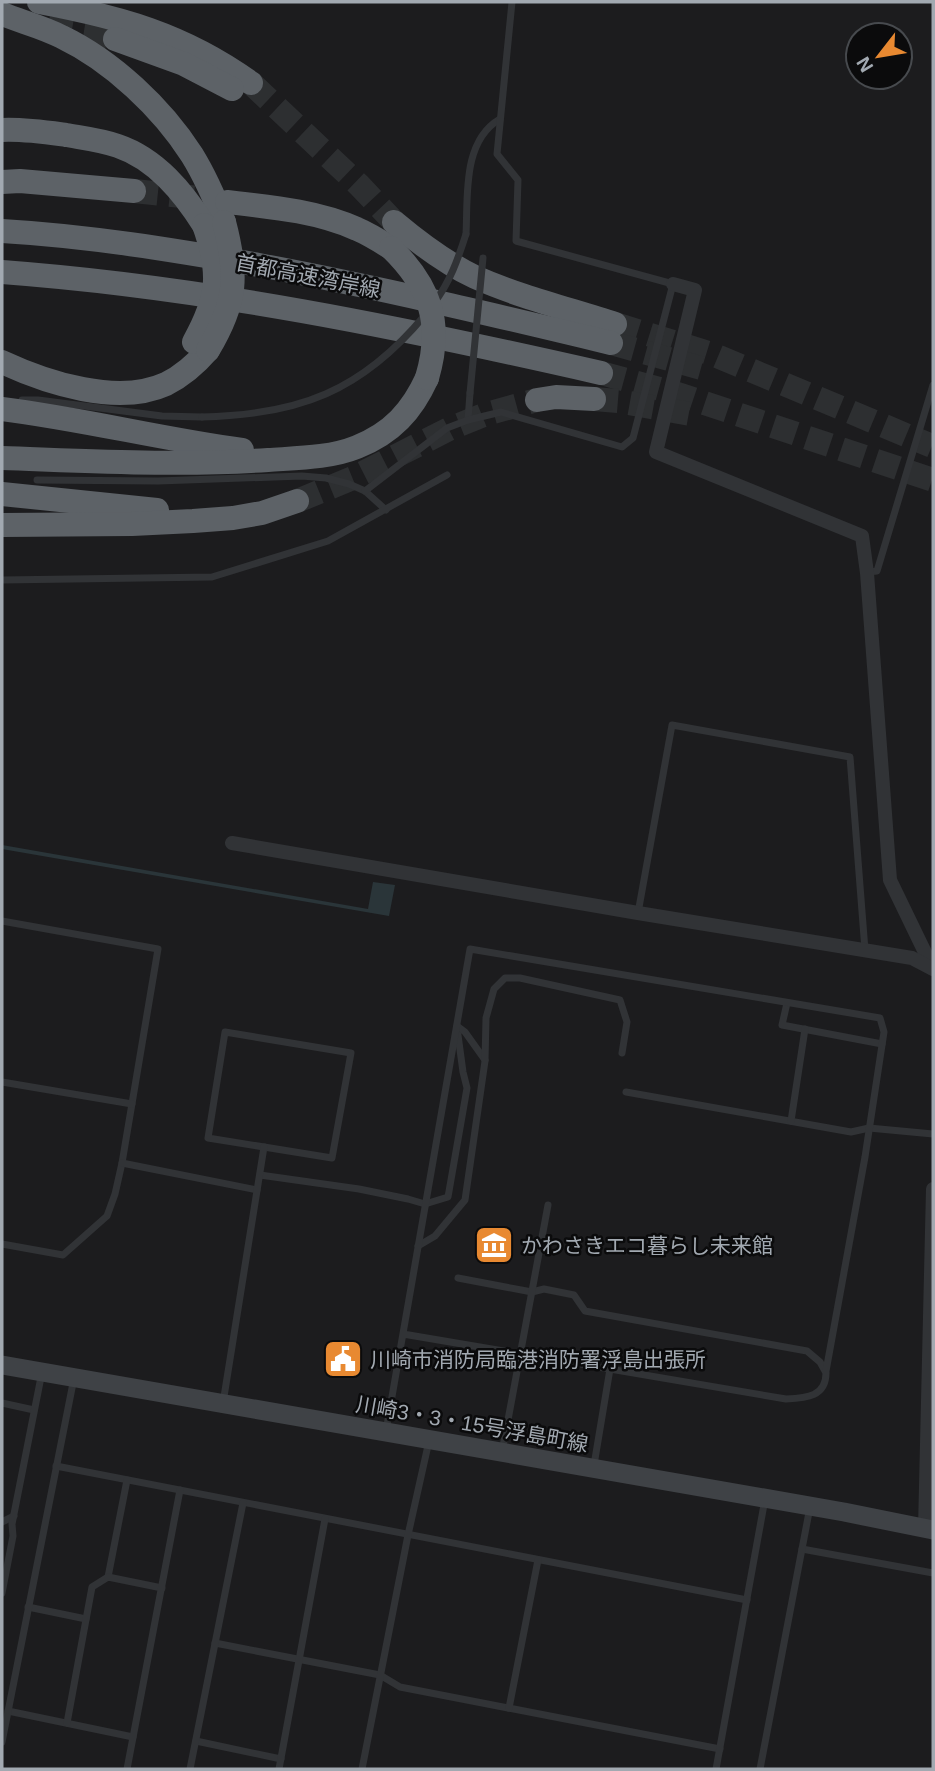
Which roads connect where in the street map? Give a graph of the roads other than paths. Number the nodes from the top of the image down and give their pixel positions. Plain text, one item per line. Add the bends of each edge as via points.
1 (39, 2) edge
2 (512, 2) edge
3 (2, 14) edge
4 (115, 40) tunnel mouth
5 (500, 119) junction
6 (2, 130) edge
7 (77, 137) junction
8 (2, 142) edge
9 (2, 181) edge
10 (134, 191) tunnel mouth
11 (218, 216) junction
12 (394, 222) tunnel mouth
13 (2, 232) edge
14 (483, 258) dead end
15 (2, 272) edge
16 (673, 284) junction
17 (2, 362) edge
18 (601, 373) tunnel mouth
19 (933, 385) edge
20 (594, 399) tunnel mouth
21 (537, 400) tunnel mouth
22 (8, 405) edge
23 (468, 420) junction
24 (326, 455) junction
25 (2, 458) edge
26 (447, 475) dead end
27 (37, 480) dead end
28 (365, 491) junction
29 (2, 494) edge
30 (297, 501) tunnel mouth
31 (386, 509) junction
32 (262, 513) junction
33 (2, 525) edge
34 (867, 573) junction
35 (2, 580) edge
36 (232, 843) dead end
37 (638, 913) junction
38 (2, 921) edge
39 (865, 950) junction
40 (933, 970) edge
41 (787, 1003) junction
42 (457, 1026) junction
43 (805, 1029) junction
44 (882, 1044) junction
45 (622, 1053) dead end
46 (485, 1060) junction
47 (2, 1082) edge
48 (626, 1092) dead end
49 (132, 1104) junction
50 (791, 1121) junction
51 (869, 1128) junction
52 (933, 1134) edge
53 (264, 1147) junction
54 (122, 1163) junction
55 (260, 1175) junction
56 (933, 1189) edge
57 (257, 1190) junction
58 (425, 1204) junction
59 (548, 1205) dead end
60 (2, 1244) edge
61 (418, 1246) junction
62 (458, 1278) dead end
63 (532, 1292) junction
64 (403, 1334) junction
65 (520, 1354) junction
66 (2, 1365) edge
67 (610, 1369) junction
68 (825, 1371) junction
69 (42, 1372) junction
70 (74, 1377) junction
71 (786, 1399) junction
72 (222, 1403) junction
73 (2, 1404) edge
74 (785, 1409) dead end
75 (34, 1410) junction
76 (386, 1432) junction
77 (429, 1439) junction
78 (502, 1452) junction
79 (57, 1466) junction
80 (593, 1468) junction
81 (127, 1480) junction
82 (180, 1490) junction
83 (765, 1498) junction
84 (243, 1503) junction
85 (810, 1506) junction
86 (14, 1516) junction
87 (326, 1519) junction
88 (2, 1522) edge
89 (929, 1530) edge
90 (408, 1535) junction
91 (802, 1549) junction
92 (538, 1560) junction
93 (933, 1573) edge
94 (108, 1577) junction
95 (162, 1588) junction
96 (2, 1593) edge
97 (747, 1600) junction
98 (29, 1607) junction
99 (86, 1619) junction
100 (215, 1643) junction
101 (299, 1659) junction
102 (380, 1675) junction
103 (509, 1708) junction
104 (8, 1711) junction
105 (66, 1723) junction
106 (133, 1737) junction
107 (196, 1741) junction
108 (2, 1742) edge
109 (720, 1749) junction
110 (281, 1759) junction
111 (127, 1769) edge
112 (190, 1769) edge
113 (279, 1769) edge
114 (362, 1769) edge
115 (716, 1769) edge
116 (760, 1769) edge

1 - 4 highway via 146,27 230,68 242,86
2 - 5 lane
3 - 11 highway via 62,36 139,91 191,154 209,185
5 - 16 lane via 497,154 518,180 516,241
5 - 22 lane, bridge via 489,125 474,152 466,234 443,291 391,351 331,393 292,407 202,418 38,400
6 - 7 highway
7 - 8 highway
7 - 11 highway via 120,146 146,160 184,196
9 - 10 highway
11 - 17 highway, bridge via 211,246 214,292 201,346 147,377 92,390 46,380
11 - 24 highway, bridge via 281,208 355,228 391,248 418,279 427,298 435,340 419,396 407,413 374,439
12 - 13 highway, 首都高速湾岸線 via 474,276 613,334 201,255 52,234
14 - 23 lane, bridge
15 - 18 highway, 首都高速湾岸線 via 182,292 320,314
16 - 23 lane via 633,438 622,447 501,412
16 - 34 street via 695,290 656,452 862,536
19 - 34 lane via 877,571
20 - 21 highway
22 - 24 highway via 200,444
23 - 28 lane via 447,428
24 - 25 highway via 234,462
26 - 31 lane
27 - 28 lane via 302,476 326,478
28 - 31 lane
29 - 32 highway via 227,516
30 - 32 highway
31 - 35 lane via 328,541 212,578
32 - 33 highway via 171,522
34 - 40 street via 890,880
36 - 37 street
37 - 39 street
37 - 39 lane via 672,725 850,757
38 - 49 lane via 158,949
39 - 40 street via 912,958
41 - 42 lane via 470,949
41 - 43 lane via 782,1025
41 - 44 lane via 880,1018
42 - 46 lane
42 - 58 lane
42 - 58 lane via 467,1088 448,1197
43 - 44 lane
43 - 50 lane
44 - 51 lane
45 - 46 lane via 627,1022 620,1000 505,978 494,989 486,1018
46 - 61 lane via 465,1200 435,1236
47 - 49 lane
48 - 50 lane
49 - 54 lane
50 - 51 lane via 850,1132
51 - 52 lane
51 - 68 lane
53 - 53 lane via 332,1158 351,1053 225,1032 208,1138
53 - 55 lane
54 - 57 lane
54 - 60 lane via 107,1216 63,1255
55 - 57 lane
55 - 58 lane
56 - 89 street
57 - 72 lane
58 - 61 lane
59 - 63 lane
61 - 64 lane
62 - 63 lane
63 - 65 lane
63 - 68 lane via 544,1289 574,1295 585,1311 807,1351
64 - 65 lane
64 - 76 lane
65 - 67 lane
65 - 78 lane
66 - 69 street, 川崎3・3・15号浮島町線
67 - 71 lane
67 - 80 lane
68 - 71 lane via 824,1386 814,1395
69 - 70 street, 川崎3・3・15号浮島町線
69 - 75 lane
70 - 72 street, 川崎3・3・15号浮島町線
70 - 79 lane
71 - 74 lane
72 - 76 street, 川崎3・3・15号浮島町線
73 - 75 lane
75 - 86 lane
76 - 77 street, 川崎3・3・15号浮島町線
77 - 78 street, 川崎3・3・15号浮島町線
77 - 90 lane
78 - 80 street, 川崎3・3・15号浮島町線
79 - 81 lane
79 - 98 lane
80 - 83 street, 川崎3・3・15号浮島町線
81 - 82 lane
81 - 94 lane
82 - 84 lane
82 - 95 lane
83 - 85 street, 川崎3・3・15号浮島町線
83 - 97 lane
84 - 87 lane
84 - 100 lane
85 - 89 street, 川崎3・3・15号浮島町線
85 - 91 lane
86 - 88 lane
86 - 96 lane
87 - 90 lane
87 - 101 lane
90 - 92 lane
90 - 102 lane
91 - 93 lane
91 - 116 lane
92 - 97 lane
92 - 103 lane
94 - 95 lane
94 - 99 lane via 92,1587
95 - 106 lane
97 - 109 lane
98 - 99 lane
98 - 104 lane
99 - 105 lane
100 - 101 lane
100 - 107 lane
101 - 102 lane
101 - 110 lane
102 - 103 lane via 400,1687
102 - 114 lane
103 - 109 lane
104 - 105 lane
104 - 108 lane
105 - 106 lane
106 - 111 lane
107 - 110 lane
107 - 112 lane
109 - 115 lane
110 - 113 lane

